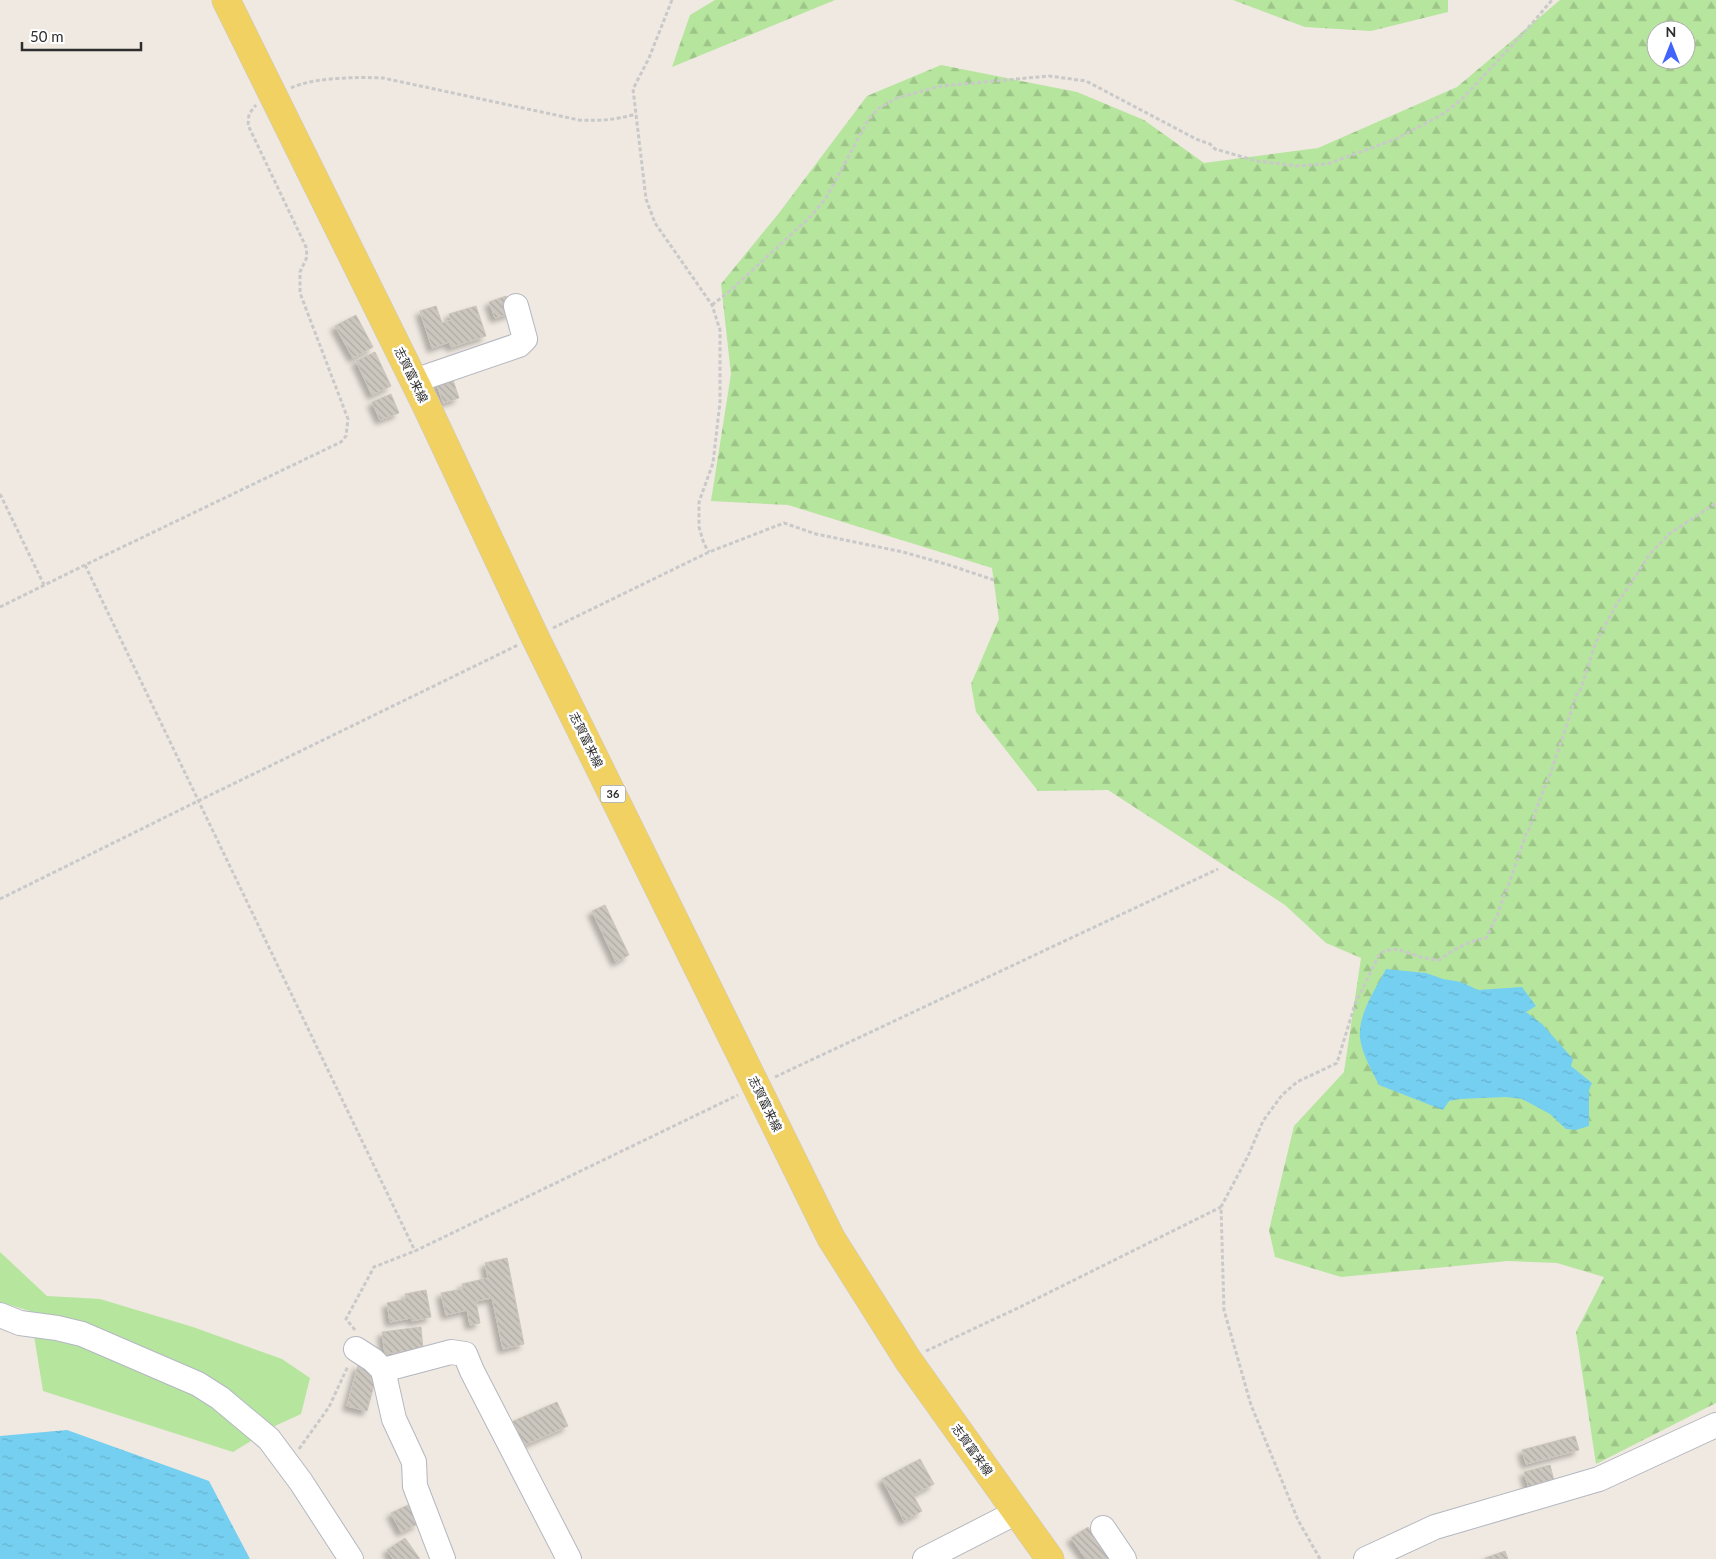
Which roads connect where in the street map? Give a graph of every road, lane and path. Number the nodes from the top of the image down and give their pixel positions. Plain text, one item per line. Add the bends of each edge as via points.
1 (226, 0) edge
2 (672, 0) edge
3 (1552, 0) edge
4 (274, 96) junction
5 (636, 114) junction
6 (712, 305) junction
7 (516, 306) dead end
8 (414, 381) junction
9 (0, 494) edge
10 (1716, 503) edge
11 (709, 552) junction
12 (85, 564) junction
13 (994, 580) dead end
14 (44, 585) junction
15 (0, 607) edge
16 (535, 637) junction
17 (198, 801) junction
18 (1218, 869) dead end
19 (0, 899) edge
20 (757, 1086) junction
21 (1221, 1207) junction
22 (416, 1251) junction
23 (0, 1315) edge
24 (356, 1349) junction
25 (908, 1360) junction
26 (383, 1370) junction
27 (1716, 1425) edge
28 (289, 1464) junction
29 (1017, 1512) junction
30 (1103, 1528) dead end
31 (351, 1559) edge
32 (443, 1559) edge
33 (569, 1559) edge
34 (925, 1559) edge
35 (1050, 1559) edge
36 (1124, 1559) edge
37 (1320, 1559) edge
38 (1366, 1559) edge

1 - 4 main road, 志賀富来線 / 36
2 - 5 path via 633,89
3 - 6 path via 1462,99 1443,114 1396,139 1327,164 1297,166 1257,161 1215,150 1210,144 1095,86 1076,80 1048,76 1008,79 941,86 897,98 879,108 868,120 826,198 811,216
4 - 5 path via 295,86 319,81 383,78 579,120 616,120
4 - 8 main road, 志賀富来線 / 36
4 - 12 path via 255,106 249,114 248,125 306,247 307,257 300,272 300,293 348,419 346,436 340,442
5 - 6 path via 646,199 655,223
6 - 11 path via 720,330 720,402 714,463 699,502 699,527
7 - 8 street via 525,339 519,345
8 - 16 main road, 志賀富来線 / 36
9 - 14 path
10 - 21 path via 1669,534 1650,554 1615,606 1596,642 1550,775 1486,938 1468,943 1439,960 1400,950 1389,949 1380,953 1354,1004 1337,1063 1297,1082 1282,1095 1263,1121
11 - 13 path via 784,523 816,534 930,560
11 - 16 path
12 - 14 path
12 - 17 path
14 - 15 path
16 - 17 path
16 - 20 main road, 志賀富来線 / 36
17 - 19 path
17 - 22 path
18 - 20 path
20 - 22 path
20 - 25 main road, 志賀富来線 / 36 via 831,1238
21 - 25 path
21 - 37 path via 1224,1310 1251,1405 1298,1520
22 - 24 path via 374,1267 346,1319 361,1336
23 - 28 street via 82,1334 198,1384 252,1424
24 - 26 street
24 - 28 path via 329,1407
25 - 29 main road, 志賀富来線 / 36
26 - 32 street via 394,1419 414,1462 415,1486
26 - 33 street via 451,1352 465,1354
27 - 38 street via 1599,1479 1435,1527
28 - 31 street
29 - 34 street
29 - 35 main road, 志賀富来線 / 36
30 - 36 street

